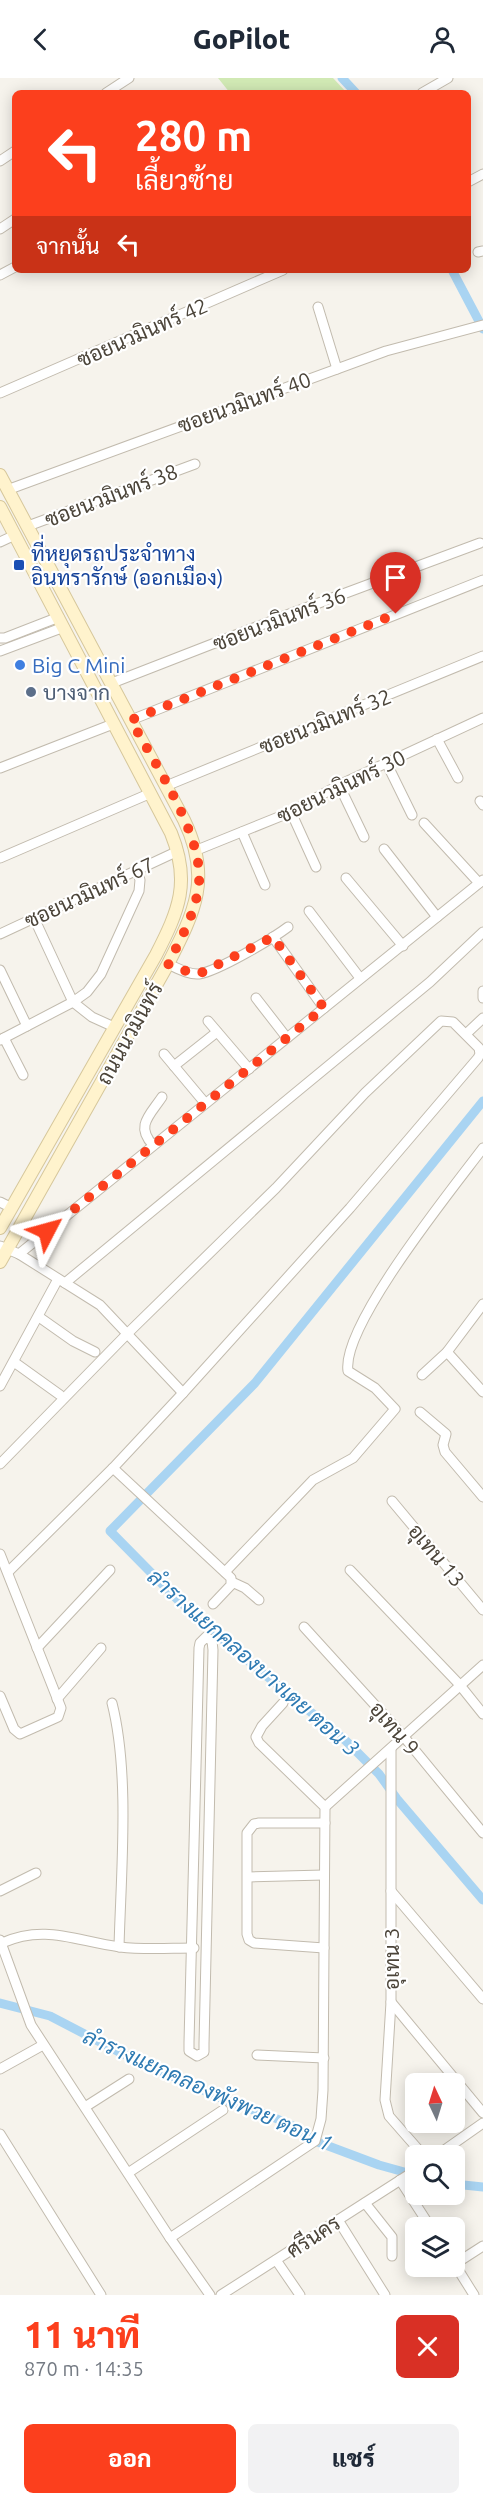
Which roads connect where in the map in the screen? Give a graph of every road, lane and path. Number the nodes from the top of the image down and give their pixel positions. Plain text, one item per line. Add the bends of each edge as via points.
1 (129, 78) edge
2 (448, 78) edge
3 (110, 90) edge
4 (427, 90) edge
5 (276, 273) edge
6 (318, 307) dead end
7 (480, 326) edge
8 (337, 369) junction
9 (0, 393) edge
10 (195, 464) dead end
11 (0, 475) edge
12 (7, 490) junction
13 (0, 507) edge
14 (28, 526) junction
15 (15, 535) junction
16 (0, 542) edge
17 (480, 543) dead end
18 (483, 580) edge
19 (61, 622) junction
20 (0, 638) edge
21 (0, 651) edge
22 (483, 656) edge
23 (112, 683) junction
24 (482, 719) edge
25 (131, 720) junction
26 (113, 724) junction
27 (436, 739) junction
28 (386, 762) junction
29 (0, 768) edge
30 (458, 778) dead end
31 (339, 785) junction
32 (166, 786) junction
33 (151, 793) junction
34 (291, 812) junction
35 (412, 814) dead end
36 (424, 824) dead end
37 (243, 832) junction
38 (364, 837) dead end
39 (384, 849) dead end
40 (197, 850) junction
41 (178, 851) junction
42 (0, 858) edge
43 (316, 867) dead end
44 (137, 870) junction
45 (346, 878) dead end
46 (481, 882) edge
47 (265, 885) dead end
48 (309, 911) dead end
49 (437, 917) junction
50 (34, 918) junction
51 (288, 927) dead end
52 (483, 932) edge
53 (0, 934) edge
54 (273, 937) junction
55 (403, 946) junction
56 (168, 964) junction
57 (0, 970) edge
58 (360, 978) junction
59 (483, 991) edge
60 (256, 998) dead end
61 (483, 998) edge
62 (73, 1002) junction
63 (324, 1008) junction
64 (483, 1017) edge
65 (208, 1021) dead end
66 (27, 1026) junction
67 (114, 1027) junction
68 (217, 1032) junction
69 (466, 1034) junction
70 (287, 1038) junction
71 (2, 1039) edge
72 (164, 1054) dead end
73 (174, 1066) junction
74 (249, 1069) junction
75 (23, 1075) dead end
76 (162, 1097) dead end
77 (205, 1103) junction
78 (153, 1144) junction
79 (483, 1148) edge
80 (0, 1202) edge
81 (12, 1208) junction
82 (0, 1228) edge
83 (9, 1250) edge
84 (0, 1262) edge
85 (62, 1281) junction
86 (483, 1304) edge
87 (39, 1317) junction
88 (127, 1334) junction
89 (94, 1352) dead end
90 (447, 1352) junction
91 (14, 1362) junction
92 (422, 1375) dead end
93 (0, 1386) edge
94 (483, 1392) edge
95 (183, 1393) junction
96 (60, 1395) dead end
97 (420, 1412) dead end
98 (0, 1464) edge
99 (113, 1468) junction
100 (483, 1497) edge
101 (392, 1501) dead end
102 (0, 1554) edge
103 (110, 1570) dead end
104 (350, 1570) dead end
105 (8, 1572) junction
106 (225, 1572) junction
107 (232, 1582) junction
108 (259, 1600) dead end
109 (213, 1604) dead end
110 (483, 1610) edge
111 (304, 1627) dead end
112 (37, 1648) junction
113 (101, 1648) dead end
114 (483, 1665) edge
115 (459, 1684) junction
116 (0, 1696) edge
117 (57, 1699) junction
118 (112, 1703) dead end
119 (283, 1704) dead end
120 (483, 1714) edge
121 (404, 1737) junction
122 (391, 1749) junction
123 (325, 1807) junction
124 (325, 1823) junction
125 (483, 1833) edge
126 (36, 1873) dead end
127 (324, 1875) junction
128 (249, 1877) junction
129 (0, 1891) edge
130 (391, 1891) junction
131 (1, 1942) edge
132 (119, 1947) junction
133 (191, 1948) junction
134 (206, 1948) junction
135 (324, 1948) junction
136 (483, 2000) edge
137 (391, 2002) junction
138 (43, 2045) junction
139 (257, 2055) dead end
140 (324, 2058) junction
141 (0, 2069) edge
142 (129, 2079) dead end
143 (84, 2107) junction
144 (223, 2110) dead end
145 (483, 2112) edge
146 (483, 2123) edge
147 (0, 2134) edge
148 (413, 2145) edge
149 (452, 2145) edge
150 (128, 2173) junction
151 (405, 2177) edge
152 (402, 2179) junction
153 (365, 2203) junction
154 (424, 2217) edge
155 (338, 2220) junction
156 (170, 2238) junction
157 (483, 2246) edge
158 (392, 2256) dead end
159 (465, 2257) edge
160 (276, 2260) junction
161 (463, 2277) edge
162 (101, 2295) edge
163 (210, 2295) edge
164 (221, 2295) edge
165 (300, 2295) edge
166 (386, 2295) edge
167 (474, 2295) edge

1 - 3 street
2 - 4 street
5 - 9 street, ซอยนวมินทร์ 42
6 - 8 street
7 - 8 street, ซอยนวมินทร์ 40 via 386,351
8 - 12 street, ซอยนวมินทร์ 40
10 - 14 street, ซอยนวมินทร์ 38
11 - 12 main road, ถนนนวมินทร์
12 - 14 main road, ถนนนวมินทร์
13 - 15 main road, ถนนนวมินทร์
14 - 23 main road, ถนนนวมินทร์
15 - 16 street
15 - 19 main road, ถนนนวมินทร์
17 - 23 street, ซอยนวมินทร์ 36
18 - 25 street
19 - 20 street
19 - 21 street
19 - 26 main road, ถนนนวมินทร์
22 - 32 street, ซอยนวมินทร์ 32
23 - 25 main road, ถนนนวมินทร์
24 - 27 street, ซอยนวมินทร์ 30
25 - 32 main road, ถนนนวมินทร์
26 - 29 street
26 - 33 main road, ถนนนวมินทร์
27 - 28 street, ซอยนวมินทร์ 30
27 - 30 street
28 - 31 street, ซอยนวมินทร์ 30
28 - 35 street
31 - 34 street, ซอยนวมินทร์ 30
31 - 38 street
32 - 40 main road, ถนนนวมินทร์
33 - 41 main road, ถนนนวมินทร์
33 - 42 street
34 - 37 street, ซอยนวมินทร์ 30
34 - 43 street
36 - 46 street
37 - 40 street, ซอยนวมินทร์ 30
37 - 47 street
39 - 49 street
40 - 56 main road, ถนนนวมินทร์ via 196,899
41 - 44 street, ซอยนวมินทร์ 67
41 - 67 main road, ถนนนวมินทร์ via 182,882 176,914
44 - 50 street, ซอยนวมินทร์ 67
44 - 62 street via 139,891 101,974
45 - 55 street
46 - 49 street
48 - 58 street
49 - 55 street
50 - 53 street, ซอยนวมินทร์ 67
50 - 62 street
51 - 54 street
52 - 85 street via 430,982
54 - 56 street via 199,974
54 - 63 street
55 - 58 street
56 - 83 main road, ถนนนวมินทร์
57 - 66 street
58 - 63 street
59 - 61 street
60 - 70 street
62 - 66 street
62 - 67 street
63 - 70 street
64 - 69 street
65 - 68 street
66 - 71 street
67 - 81 main road, ถนนนวมินทร์
68 - 73 street
68 - 74 street
69 - 88 street via 453,1022 441,1021
69 - 95 street via 479,1048 478,1058 350,1208
70 - 74 street
71 - 75 street
72 - 73 street
73 - 77 street
74 - 77 street
76 - 78 street via 144,1124 145,1136
77 - 78 street
78 - 83 street
79 - 106 street via 395,1268 349,1354 348,1371 375,1388 395,1409 353,1458 313,1480
80 - 81 street
81 - 82 main road, ถนนนวมินทร์
83 - 84 main road, ถนนนวมินทร์
83 - 85 street
85 - 87 street
85 - 88 street via 100,1305
86 - 90 street
87 - 89 street
87 - 91 street
88 - 95 street
88 - 98 street
90 - 92 street
90 - 94 street
91 - 93 street
91 - 96 street
95 - 99 street
97 - 100 street via 446,1434 445,1452
99 - 105 street
99 - 106 street
101 - 110 street, อุเทน 13
102 - 105 street
103 - 112 street
104 - 115 street
105 - 112 street
106 - 107 street
107 - 108 street
107 - 109 street
111 - 121 street, อุเทน 9
112 - 117 street
113 - 117 street
114 - 115 street
115 - 120 street
115 - 121 street
116 - 117 street via 20,1734 58,1717 61,1708
118 - 132 street via 118,1726 122,1804
119 - 123 street via 256,1737
121 - 122 street
121 - 125 street, อุเทน 9
122 - 123 street
122 - 130 street, อุเทน 3
123 - 124 street
124 - 127 street
124 - 128 street via 254,1824 247,1833
126 - 129 street
127 - 128 street
127 - 135 street
128 - 135 street via 249,1940
130 - 136 street
130 - 137 street, อุเทน 3
131 - 132 street via 44,1933
131 - 138 street via 26,2013
132 - 133 street
133 - 134 street
133 - 134 street via 189,2051 197,2056 204,2052
133 - 134 street via 199,1648 206,1637 212,1641 213,1650
135 - 140 street
137 - 145 street
137 - 148 street, อุเทน 3 via 385,2100 389,2116
138 - 141 street
138 - 143 street
139 - 140 street
140 - 156 street via 321,2121 316,2139
142 - 143 street
143 - 150 street
144 - 150 street
146 - 149 street
147 - 162 street
150 - 156 street
151 - 152 street, ศรีนคร
152 - 153 street, ศรีนคร
152 - 154 street
153 - 155 street, ศรีนคร
153 - 158 street via 393,2237
155 - 160 street, ศรีนคร
155 - 166 street
156 - 163 street
157 - 159 street
160 - 164 street, ศรีนคร
160 - 165 street
161 - 167 street

